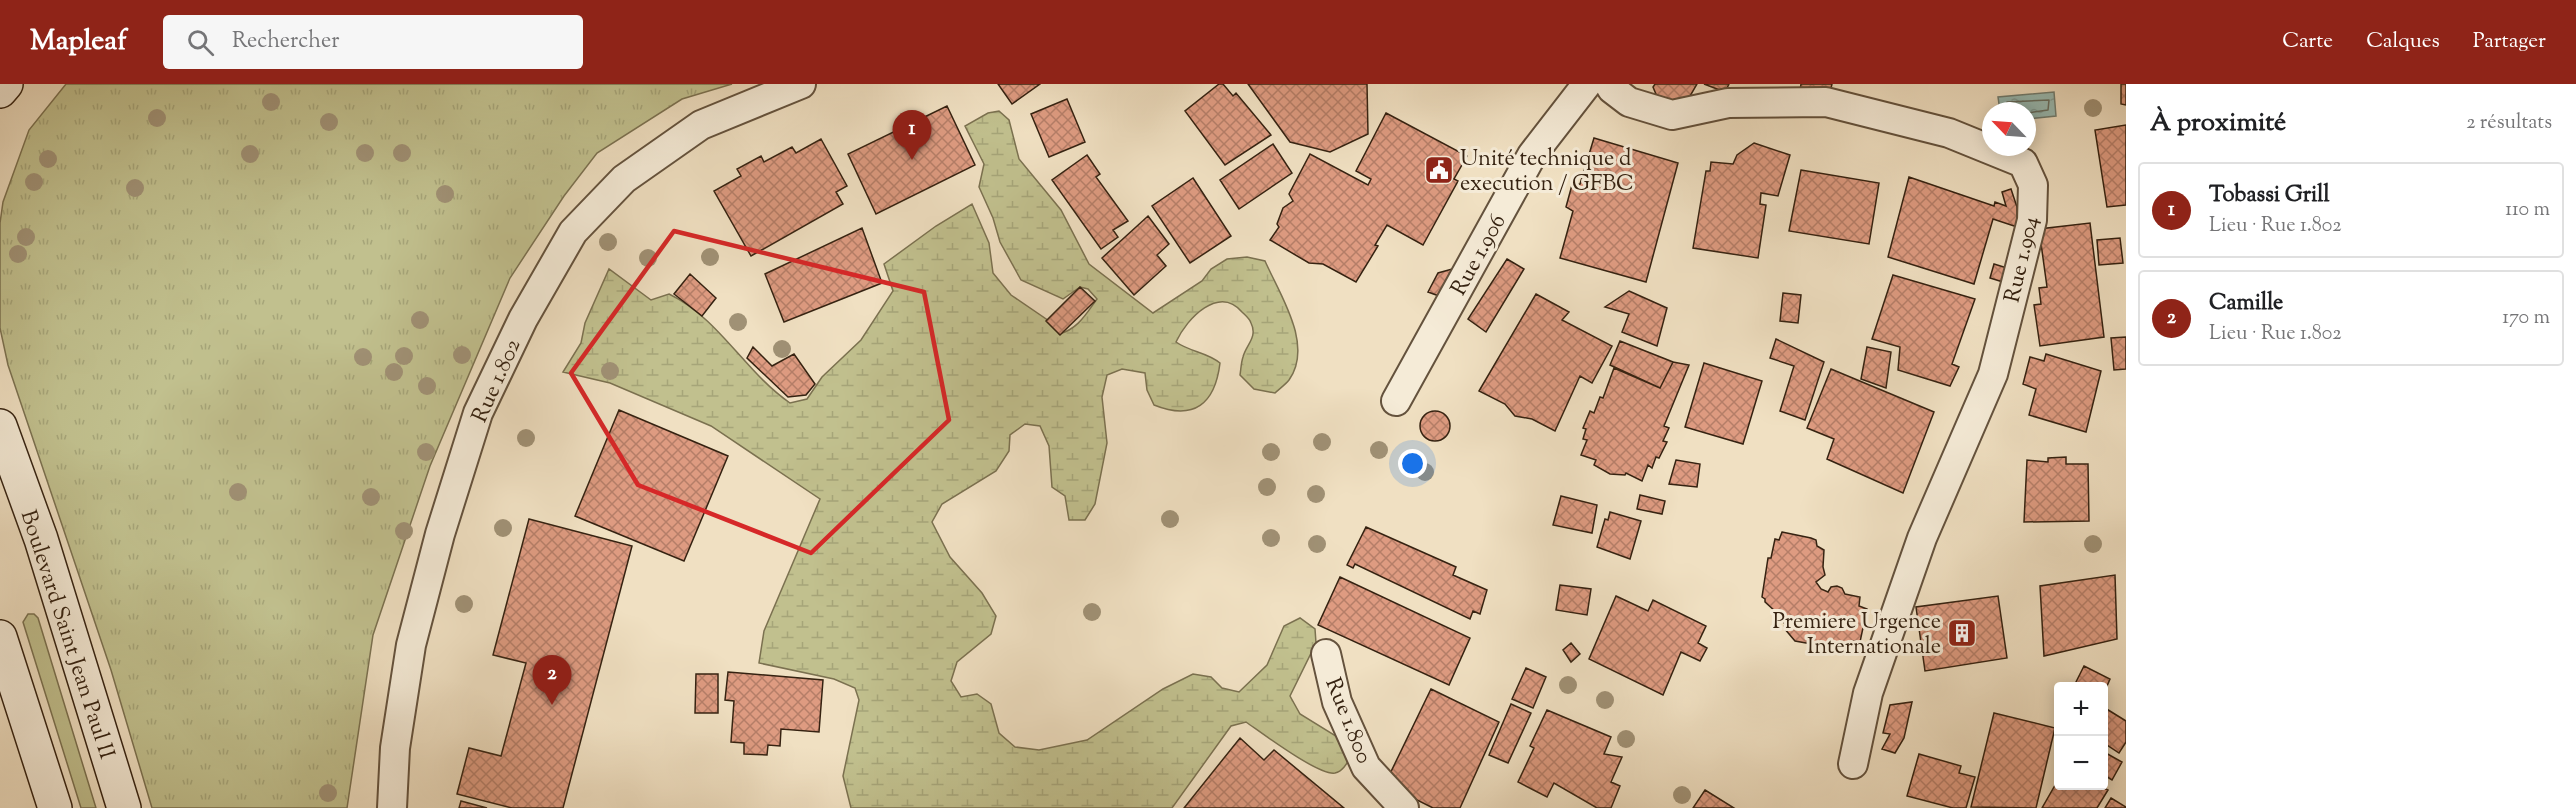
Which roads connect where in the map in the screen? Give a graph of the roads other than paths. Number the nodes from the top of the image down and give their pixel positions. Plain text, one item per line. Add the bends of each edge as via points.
1 (6, 84) edge
2 (801, 84) edge
3 (1587, 84) edge
4 (1610, 84) edge
5 (0, 91) edge
6 (1396, 401) dead end
7 (0, 426) edge
8 (0, 637) edge
9 (1326, 654) dead end
10 (1853, 764) dead end
11 (55, 808) edge
12 (124, 808) edge
13 (392, 808) edge
14 (1404, 808) edge

1 - 5 main road
2 - 13 street, Rue 1.802 via 700,125 624,178 573,232 523,319 478,413 440,534 411,645 395,748
3 - 6 street, Rue 1.906 via 1532,155
4 - 10 street, Rue 1.904 via 1629,102 1672,116 1728,103 1826,102 1949,133 2023,163 2033,185 2032,220 1993,374 1922,538 1868,693
7 - 12 main road, Boulevard Saint Jean Paul II via 41,539
8 - 11 main road
9 - 14 street, Rue 1.800 via 1338,702 1366,767

